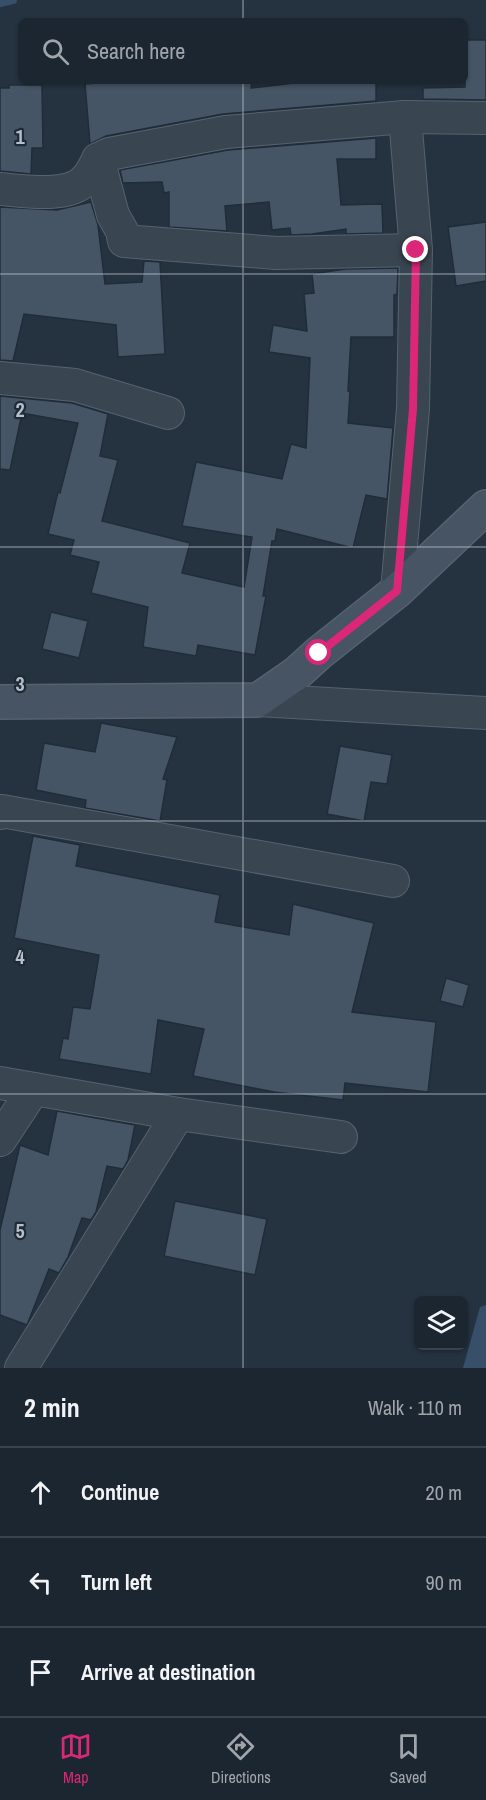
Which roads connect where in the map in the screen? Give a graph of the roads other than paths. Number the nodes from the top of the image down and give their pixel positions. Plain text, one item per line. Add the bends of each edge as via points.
1 (405, 117) junction
2 (486, 118) edge
3 (98, 159) junction
4 (0, 189) edge
5 (416, 250) junction
6 (0, 378) edge
7 (168, 413) dead end
8 (486, 507) edge
9 (397, 591) junction
10 (258, 700) junction
11 (0, 702) edge
12 (486, 713) edge
13 (0, 813) edge
14 (393, 881) dead end
15 (0, 1083) edge
16 (33, 1090) junction
17 (178, 1114) junction
18 (341, 1137) dead end
19 (0, 1140) edge
20 (21, 1368) edge

1 - 2 street
1 - 3 street via 226,132
1 - 5 street
3 - 4 street via 87,179 77,187 50,192
3 - 5 street via 124,241 276,253
5 - 9 street via 413,409
6 - 7 street via 75,385
8 - 9 street
9 - 10 street
10 - 11 street
10 - 12 street
13 - 14 street
15 - 16 street
16 - 17 street
16 - 19 street
17 - 18 street
17 - 20 street

